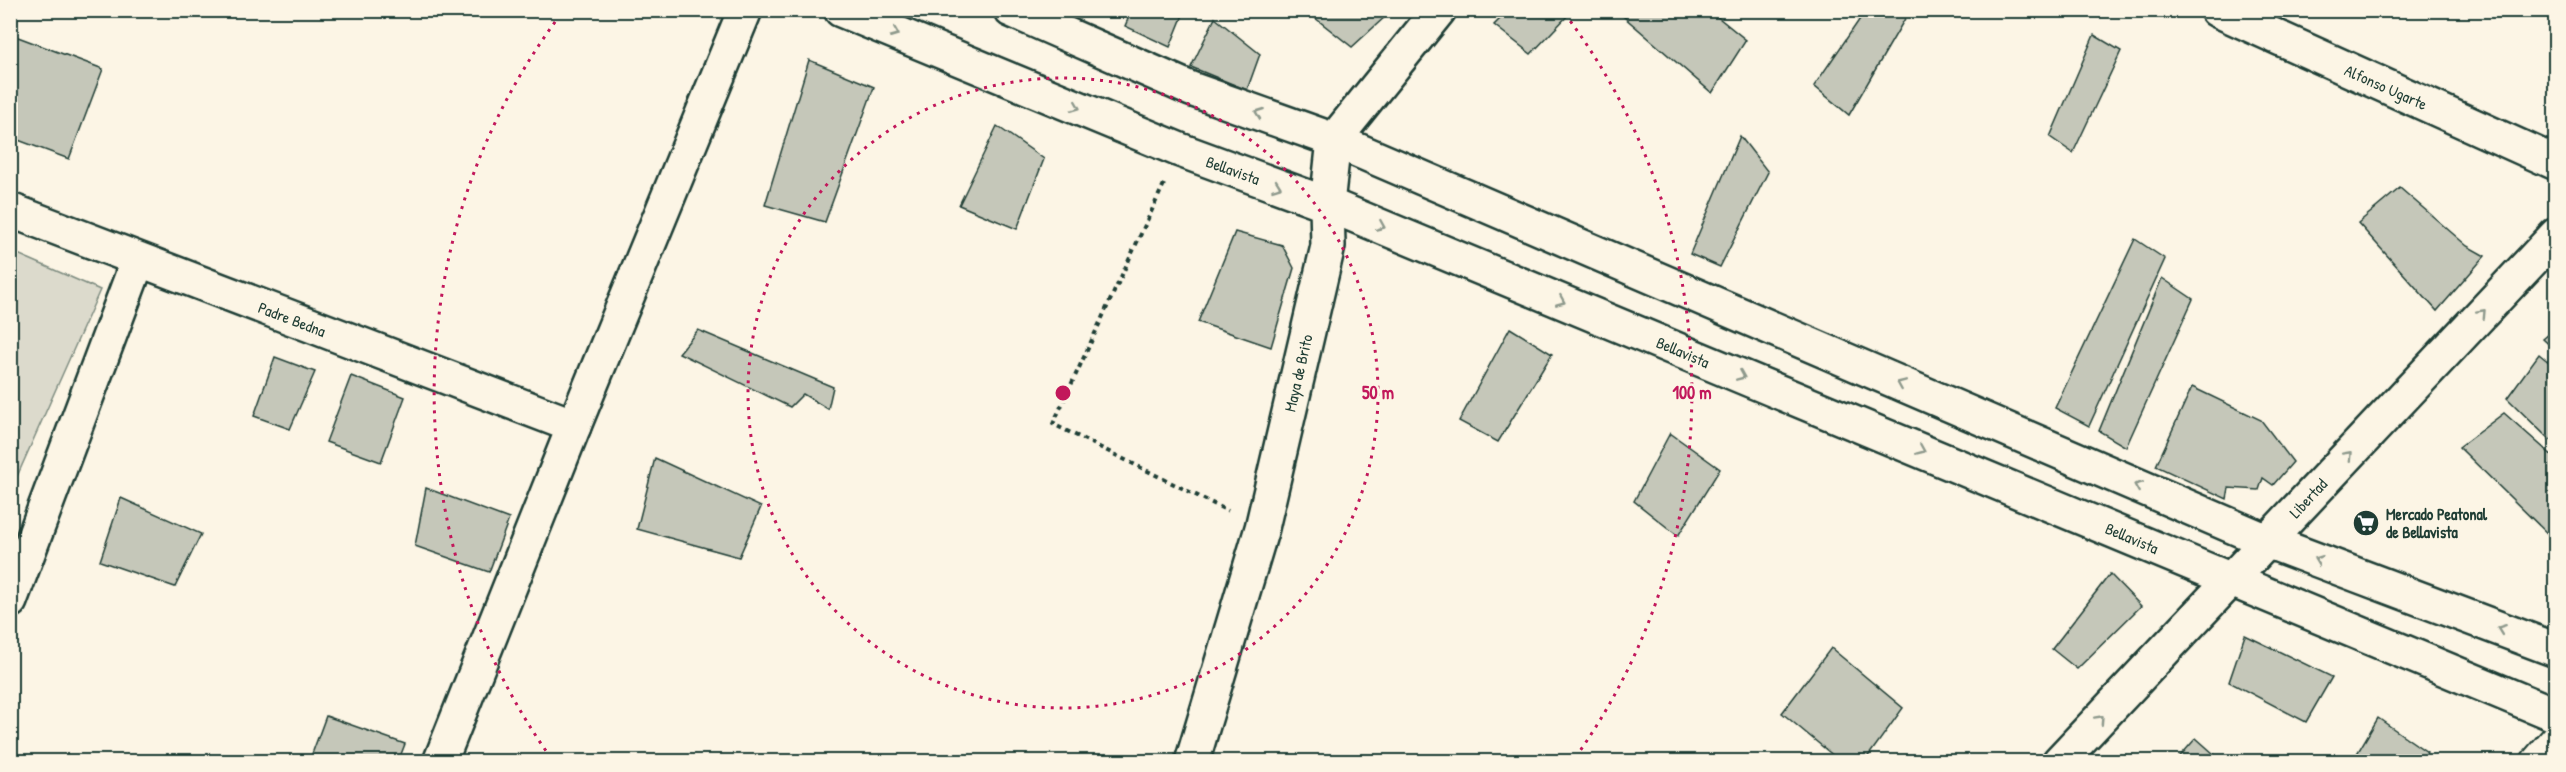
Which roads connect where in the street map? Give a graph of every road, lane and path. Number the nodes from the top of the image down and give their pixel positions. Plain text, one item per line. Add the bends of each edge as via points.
1 (745, 10) edge
2 (841, 10) edge
3 (1011, 10) edge
4 (1439, 10) edge
5 (2217, 10) edge
6 (1334, 140) junction
7 (1180, 150) junction
8 (2556, 163) edge
9 (1327, 204) junction
10 (10, 210) edge
11 (2556, 235) edge
12 (138, 260) junction
13 (574, 426) junction
14 (1262, 528) junction
15 (2267, 541) junction
16 (2232, 579) junction
17 (10, 601) edge
18 (2556, 650) edge
19 (2556, 715) edge
20 (2556, 739) edge
21 (440, 762) edge
22 (1192, 762) edge
23 (2059, 762) edge
24 (2536, 762) edge

1 - 13 street
2 -> 7 street, Bellavista
6 -> 3 street via 1191,88
4 - 6 street
5 - 8 street, Alfonso Ugarte
6 - 9 street, Maya de Brito
15 -> 6 street
7 -> 9 street, Bellavista
7 - 14 path via 1053,424
9 - 14 street, Maya de Brito via 1328,246
9 -> 16 street, Bellavista
10 - 12 street, Padre Bedna
15 -> 11 street, Libertad
12 - 13 street, Padre Bedna
12 - 17 street
13 - 21 street
14 - 22 street, Maya de Brito
15 - 16 street, Libertad
18 -> 15 street
16 - 19 street, Bellavista
23 -> 16 street, Libertad
20 - 24 street

